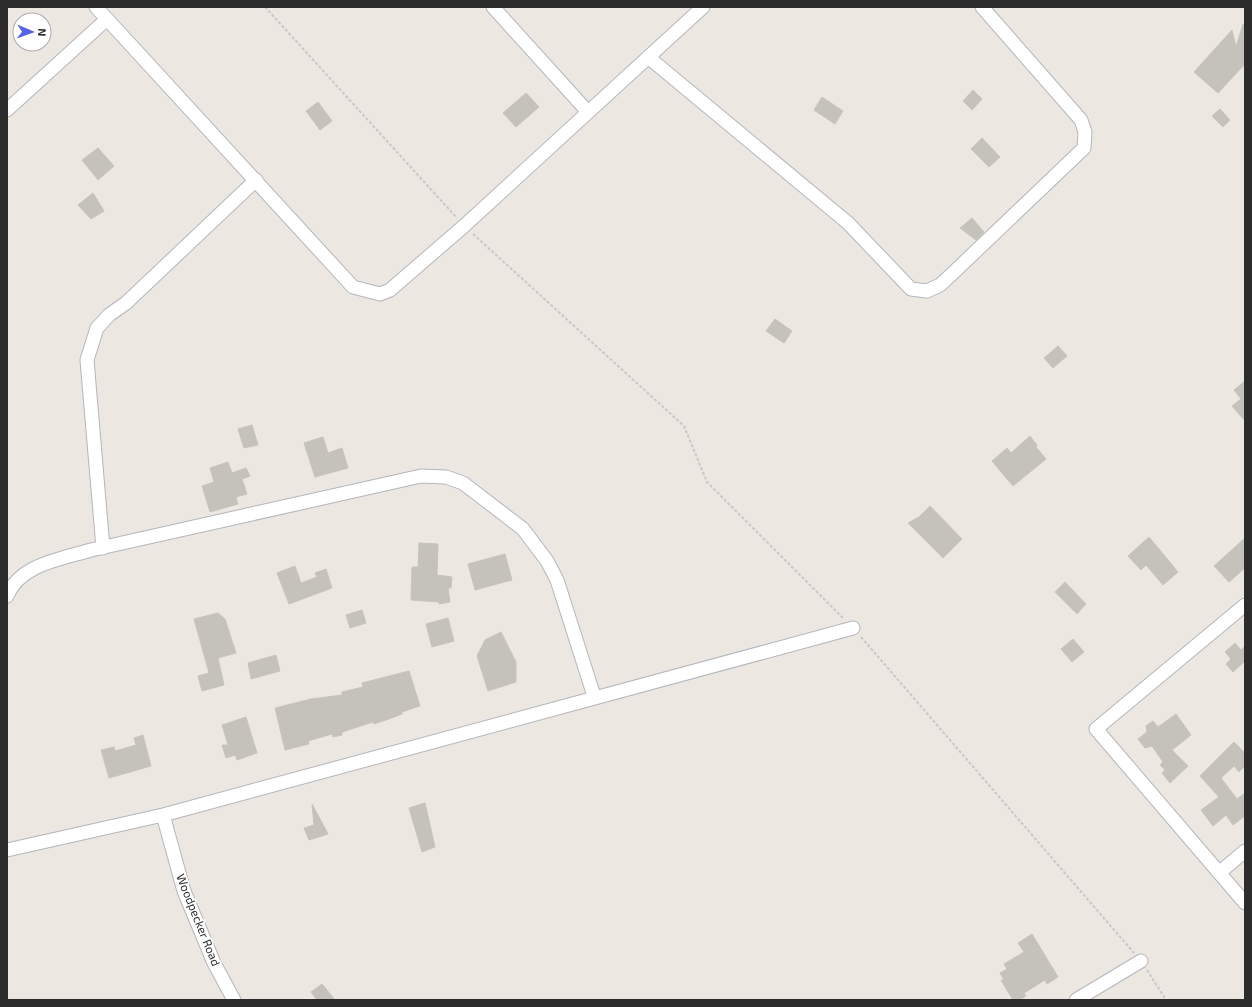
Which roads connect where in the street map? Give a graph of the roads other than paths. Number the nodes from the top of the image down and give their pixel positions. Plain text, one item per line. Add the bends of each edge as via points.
1 (96, 7) edge
2 (493, 7) edge
3 (703, 7) edge
4 (982, 7) edge
5 (107, 19) junction
6 (648, 57) junction
7 (7, 110) edge
8 (588, 112) junction
9 (256, 180) junction
10 (103, 548) junction
11 (7, 596) edge
12 (1245, 605) edge
13 (853, 628) road end
14 (594, 696) junction
15 (163, 815) junction
16 (7, 848) edge
17 (1245, 851) edge
18 (1219, 873) junction
19 (1245, 903) edge
20 (1141, 961) road end
21 (234, 1000) edge
22 (1076, 1000) edge

1 - 5 street
2 - 8 street
3 - 6 street
4 - 6 street via 1081,120 1086,132 1084,148 940,285 927,291 911,289 848,223
5 - 7 street
5 - 9 street
6 - 8 street
8 - 9 street via 464,226 390,290 380,294 353,287
9 - 10 street via 126,303 96,328 87,360
10 - 11 street via 41,566 23,574
10 - 14 street via 421,476 446,477 463,483 523,529 547,561 557,580
12 - 18 street via 1096,729
13 - 14 street
14 - 15 street
15 - 16 street
15 - 21 street, Woodpecker Road via 184,891 214,962
17 - 18 street
18 - 19 street
20 - 22 street

